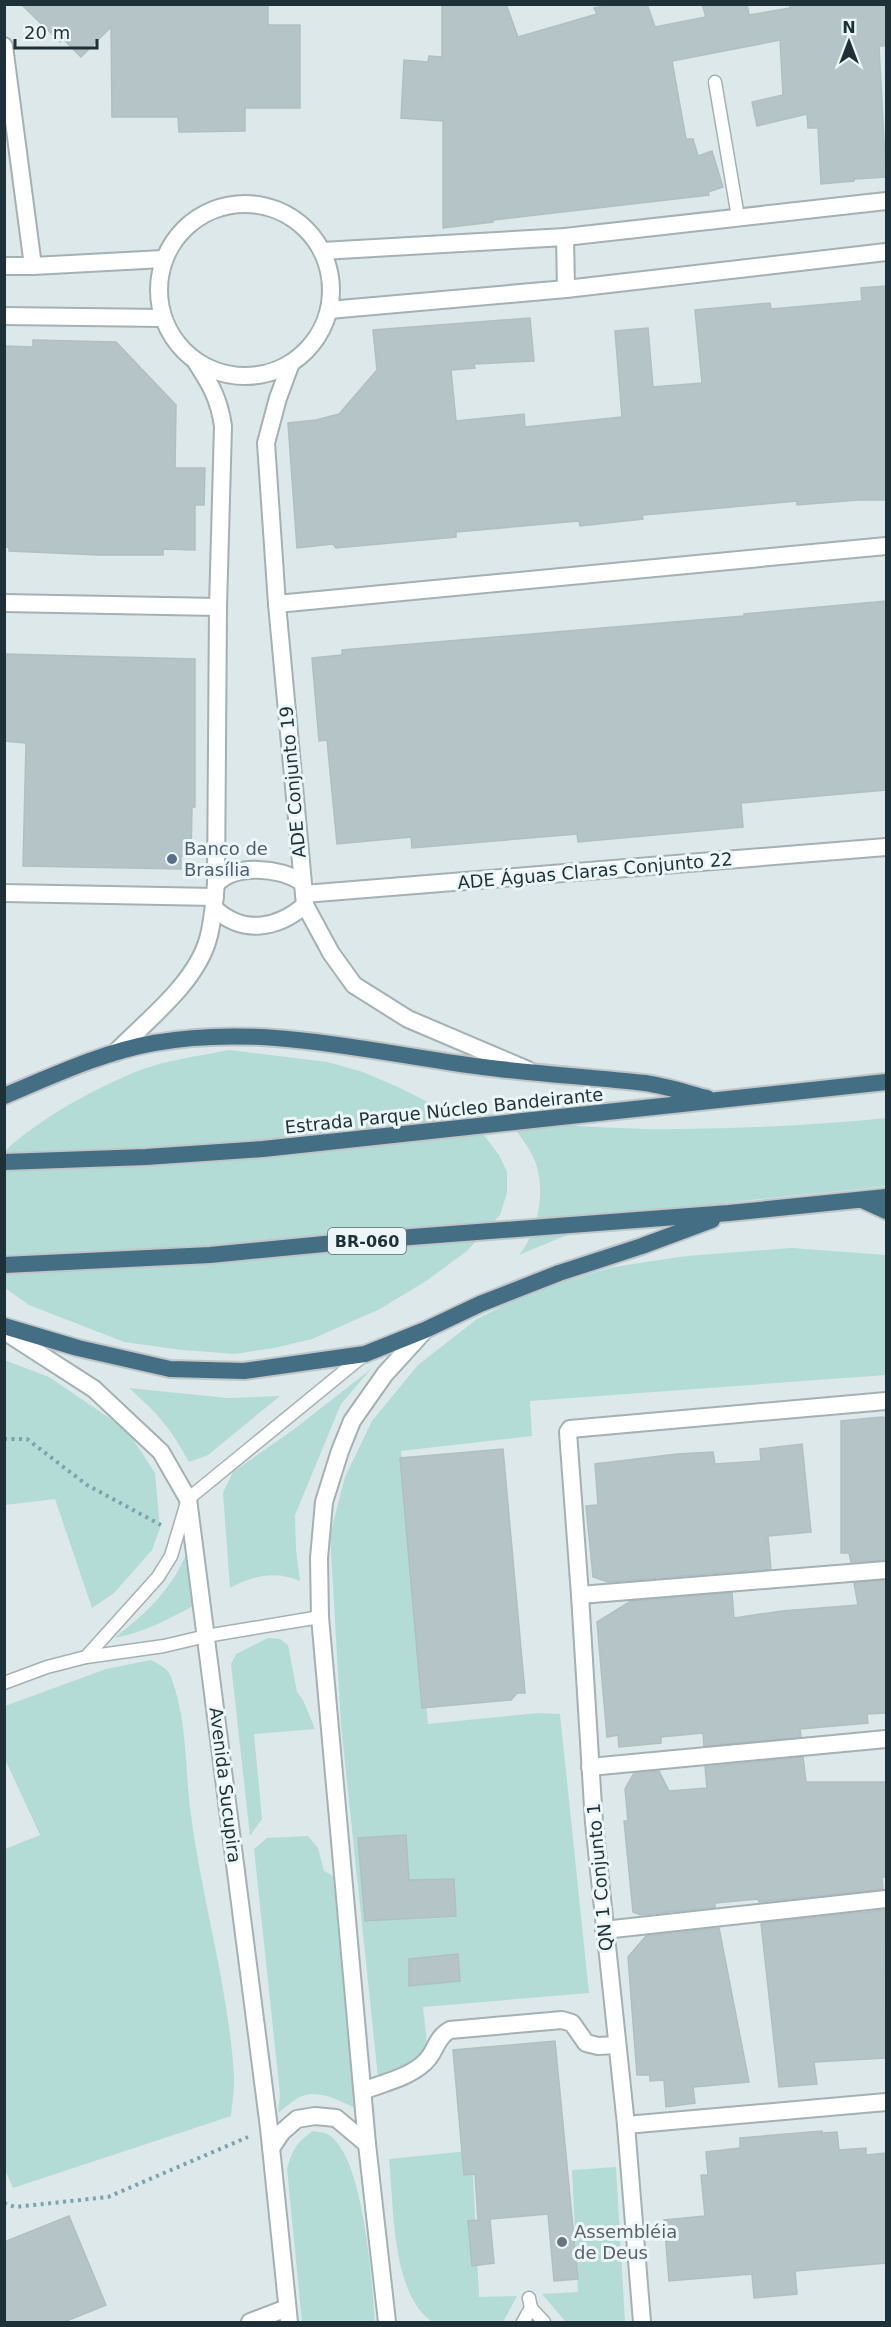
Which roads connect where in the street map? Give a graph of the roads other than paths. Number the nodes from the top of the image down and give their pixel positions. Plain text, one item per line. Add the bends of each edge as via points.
1 (4, 46) edge
2 (715, 82) dead end
3 (886, 201) edge
4 (738, 217) junction
5 (565, 237) junction
6 (322, 251) junction
7 (886, 252) edge
8 (163, 259) junction
9 (4, 266) edge
10 (33, 267) junction
11 (566, 289) junction
12 (330, 310) junction
13 (4, 316) edge
14 (162, 318) junction
15 (196, 362) junction
16 (291, 363) junction
17 (886, 546) edge
18 (4, 603) edge
19 (277, 604) junction
20 (218, 607) junction
21 (886, 847) edge
22 (4, 893) edge
23 (304, 894) junction
24 (215, 896) junction
25 (115, 1053) junction
26 (540, 1075) junction
27 (884, 1080) edge
28 (4, 1096) edge
29 (720, 1101) junction
30 (4, 1162) edge
31 (886, 1197) edge
32 (861, 1200) junction
33 (886, 1211) edge
34 (729, 1213) junction
35 (4, 1265) edge
36 (4, 1326) edge
37 (425, 1330) junction
38 (4, 1331) edge
39 (365, 1354) junction
40 (886, 1401) edge
41 (188, 1499) junction
42 (886, 1570) edge
43 (580, 1595) junction
44 (320, 1617) junction
45 (206, 1636) junction
46 (86, 1657) junction
47 (4, 1683) edge
48 (886, 1739) edge
49 (590, 1767) junction
50 (886, 1899) edge
51 (604, 1930) junction
52 (617, 2045) junction
53 (363, 2091) junction
54 (886, 2102) edge
55 (626, 2125) junction
56 (367, 2144) junction
57 (271, 2148) junction
58 (288, 2315) edge
59 (250, 2322) edge
60 (387, 2322) edge
61 (523, 2322) edge
62 (544, 2322) edge
63 (642, 2322) edge

1 - 10 street
2 - 4 lane
3 - 4 street
4 - 5 street
5 - 6 street
5 - 11 street
6 - 8 street via 305,228 282,212 255,204 226,206 200,216 178,235
6 - 12 street via 330,270
7 - 11 street
8 - 10 street
8 - 14 street via 157,288
9 - 10 street
11 - 12 street
12 - 16 street via 320,334
13 - 14 street
14 - 15 street via 175,343
15 - 16 street via 238,377 262,375
15 - 20 street via 220,404 223,426
16 - 19 street, ADE Conjunto 19 via 266,443
17 - 19 street
18 - 20 street
19 - 23 street, ADE Conjunto 19
20 - 24 street
21 - 23 street, ADE Águas Claras Conjunto 22
22 - 24 street
23 - 24 street via 282,874 251,871 228,875
23 - 24 street via 289,919 262,925 233,921
23 - 26 street, ADE Conjunto 19 via 331,953 354,985 408,1019
24 - 25 street via 208,940 190,975
25 - 26 highway via 153,1043 209,1036 289,1037
25 - 28 highway
26 - 29 highway via 647,1084
27 - 29 highway, Estrada Parque Núcleo Bandeirante
29 - 30 highway, Estrada Parque Núcleo Bandeirante via 263,1149
31 - 32 highway, BR-060
32 - 33 highway
32 - 34 highway, BR-060
34 - 35 highway, BR-060 via 210,1255
34 - 37 highway via 559,1272
36 - 39 highway via 170,1369 244,1371
37 - 39 highway
37 - 44 street via 385,1374 352,1421 340,1451 324,1502 319,1558
38 - 41 street, Avenida Sucupira via 94,1389 161,1452
39 - 41 lane
40 - 43 street, QN 1 Conjunto 1 via 568,1431
41 - 45 street, Avenida Sucupira
41 - 46 lane via 171,1556 158,1577
42 - 43 street
43 - 49 street, QN 1 Conjunto 1
44 - 45 lane
44 - 53 street
45 - 46 lane
45 - 57 street, Avenida Sucupira
46 - 47 lane
48 - 49 street
49 - 51 street, QN 1 Conjunto 1
50 - 51 street
51 - 52 street, QN 1 Conjunto 1
52 - 53 street via 586,2043 572,2023 566,2021 460,2029 442,2035 428,2059 413,2071
52 - 55 street, QN 1 Conjunto 1
53 - 56 street
54 - 55 street
55 - 63 street, QN 1 Conjunto 1
56 - 57 street via 336,2118 315,2116 297,2120
56 - 60 street
57 - 58 street, Avenida Sucupira
58 - 59 street
61 - 62 lane via 530,2303

